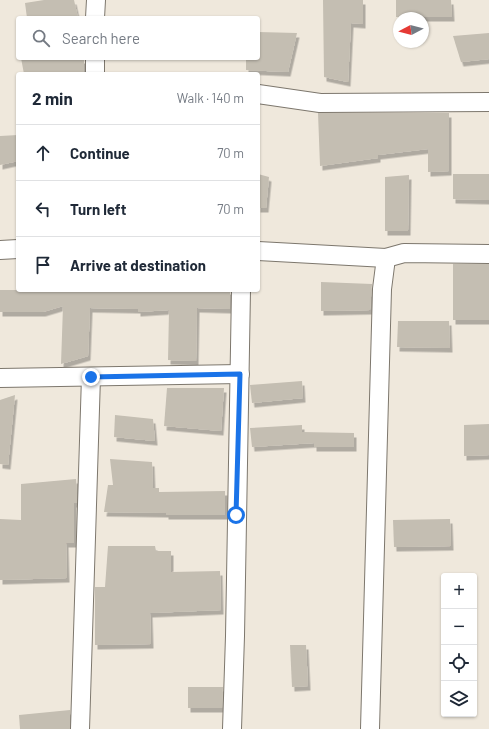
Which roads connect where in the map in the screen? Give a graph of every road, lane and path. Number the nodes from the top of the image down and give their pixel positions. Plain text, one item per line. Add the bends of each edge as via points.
1 (96, 0) edge
2 (96, 16) edge
3 (95, 60) edge
4 (95, 72) edge
5 (260, 94) edge
6 (489, 102) edge
7 (16, 249) edge
8 (0, 250) edge
9 (260, 251) edge
10 (489, 254) edge
11 (386, 258) junction
12 (241, 292) edge
13 (240, 374) junction
14 (91, 377) junction
15 (0, 378) edge
16 (80, 729) edge
17 (232, 729) edge
18 (370, 729) edge

1 - 2 street
3 - 4 street
5 - 6 street via 320,103
7 - 8 street
9 - 11 street
10 - 11 street via 404,253
11 - 18 street via 382,289
12 - 13 street
13 - 14 street
13 - 17 street
14 - 15 street
14 - 16 street

